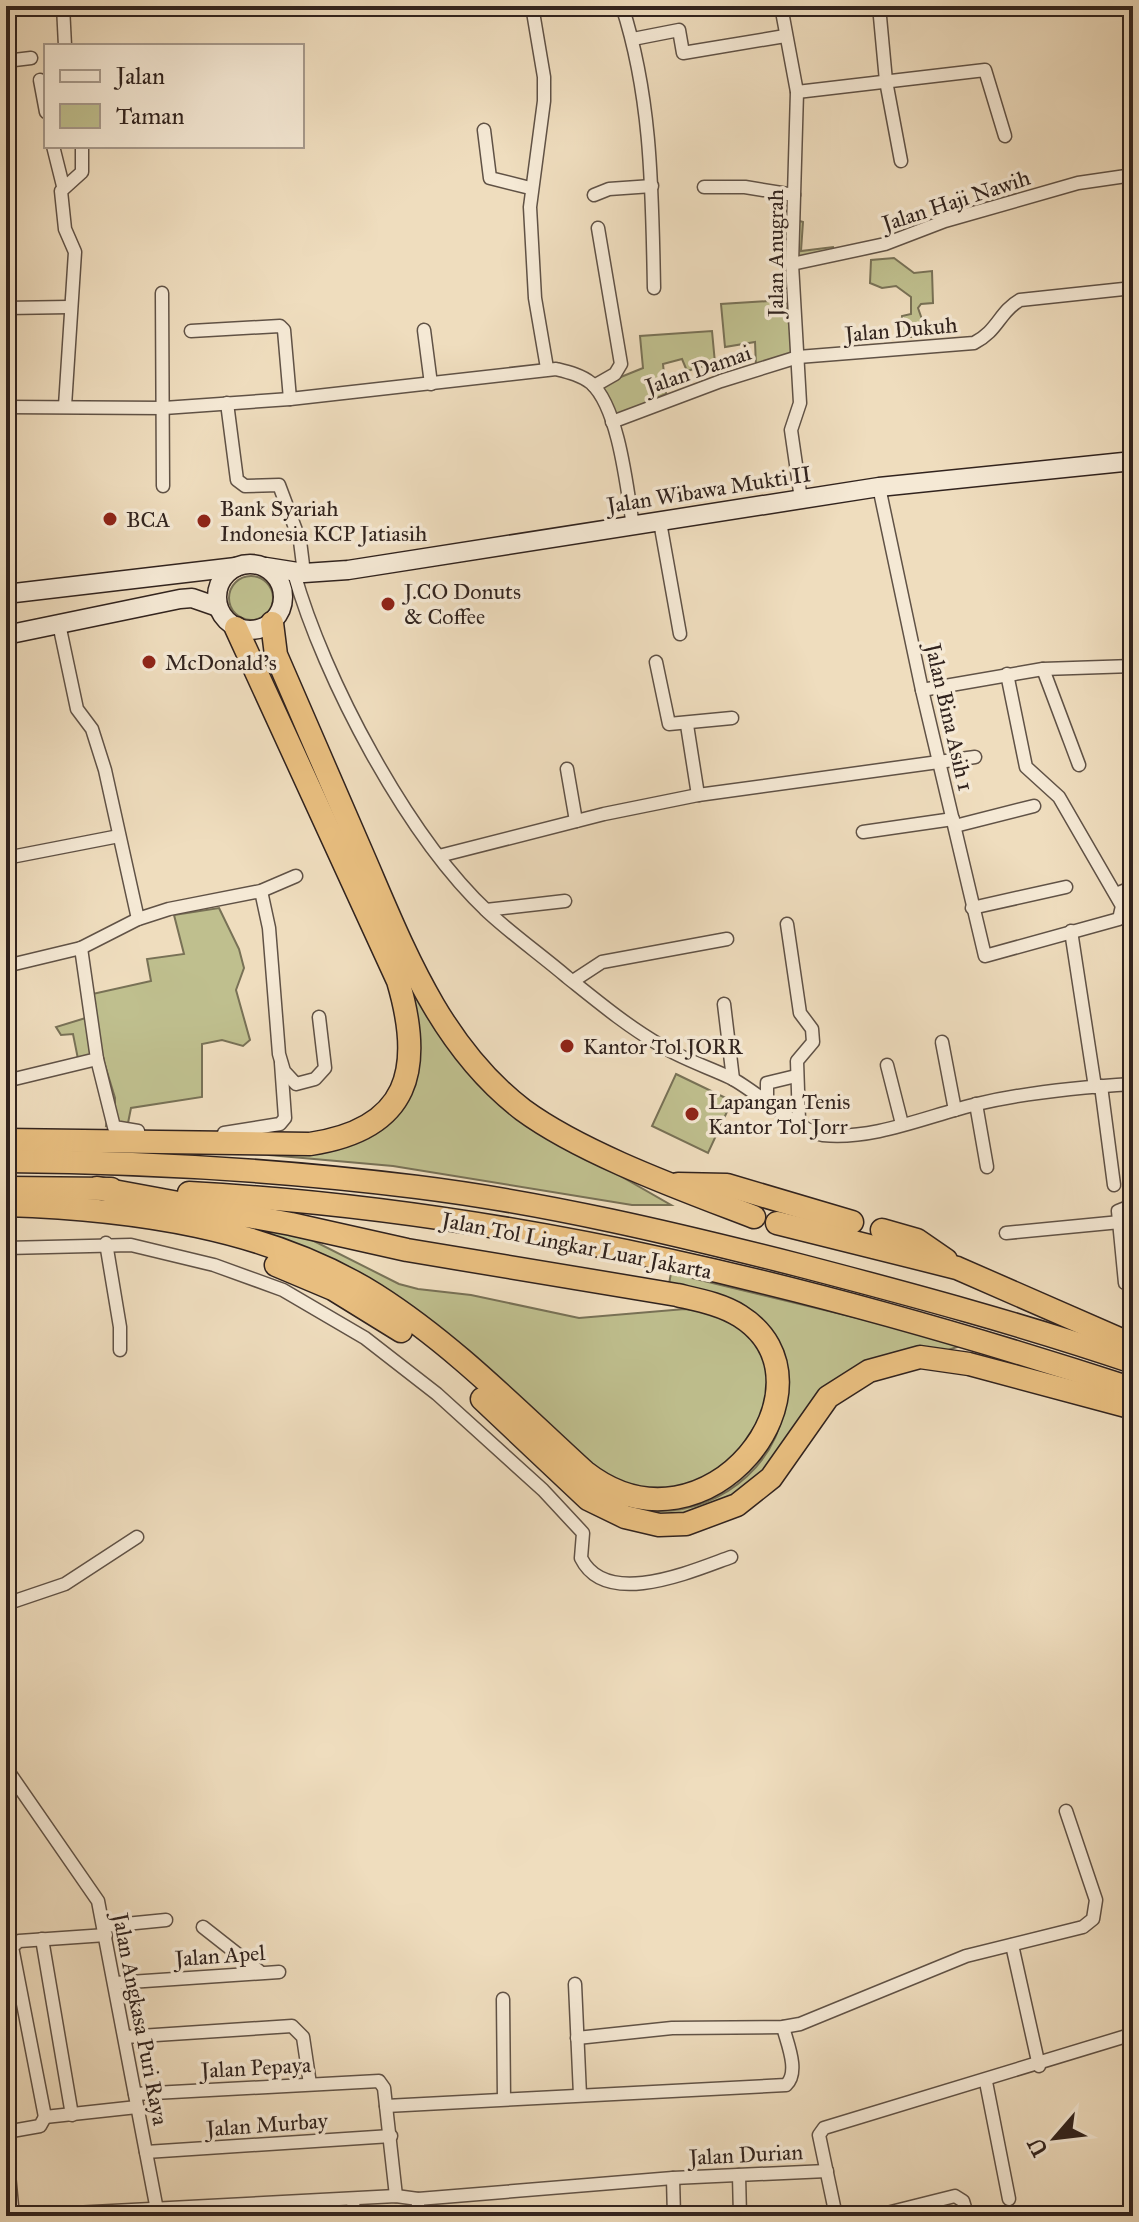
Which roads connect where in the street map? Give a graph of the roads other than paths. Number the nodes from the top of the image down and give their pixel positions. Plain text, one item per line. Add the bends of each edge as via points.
1 (63, 6) edge
2 (532, 6) edge
3 (622, 6) edge
4 (781, 6) edge
5 (879, 6) edge
6 (785, 36) junction
7 (633, 39) junction
8 (65, 44) edge
9 (31, 58) dead end
10 (6, 61) edge
11 (40, 80) dead end
12 (886, 81) junction
13 (797, 92) junction
14 (44, 101) edge
15 (484, 130) dead end
16 (1005, 136) dead end
17 (54, 148) edge
18 (82, 148) edge
19 (901, 161) dead end
20 (1133, 175) edge
21 (63, 186) junction
22 (652, 186) junction
23 (704, 187) dead end
24 (530, 188) junction
25 (594, 195) dead end
26 (794, 195) junction
27 (1133, 196) edge
28 (598, 228) dead end
29 (1133, 248) edge
30 (792, 264) junction
31 (654, 288) dead end
32 (1133, 288) edge
33 (162, 293) dead end
34 (69, 307) junction
35 (6, 308) edge
36 (424, 330) dead end
37 (191, 331) dead end
38 (798, 357) junction
39 (547, 368) junction
40 (431, 384) junction
41 (594, 386) junction
42 (290, 399) junction
43 (227, 403) junction
44 (65, 406) junction
45 (6, 407) edge
46 (164, 408) junction
47 (612, 422) junction
48 (1133, 461) edge
49 (163, 486) dead end
50 (879, 487) junction
51 (801, 499) junction
52 (660, 522) junction
53 (633, 526) junction
54 (236, 567) junction
55 (266, 567) junction
56 (299, 573) junction
57 (6, 594) edge
58 (283, 602) junction
59 (218, 607) junction
60 (272, 623) junction
61 (59, 624) junction
62 (236, 628) junction
63 (680, 634) dead end
64 (6, 635) edge
65 (656, 662) dead end
66 (1133, 666) edge
67 (1043, 669) junction
68 (1007, 674) junction
69 (922, 690) junction
70 (732, 718) dead end
71 (687, 725) junction
72 (975, 757) dead end
73 (940, 764) junction
74 (1079, 765) dead end
75 (567, 769) dead end
76 (698, 795) junction
77 (1034, 806) dead end
78 (576, 821) junction
79 (954, 823) junction
80 (863, 832) dead end
81 (119, 836) junction
82 (439, 856) junction
83 (6, 858) edge
84 (296, 876) dead end
85 (1066, 887) dead end
86 (1133, 887) edge
87 (261, 891) junction
88 (1116, 894) junction
89 (565, 901) dead end
90 (972, 908) junction
91 (486, 910) junction
92 (138, 919) junction
93 (787, 924) dead end
94 (1071, 931) junction
95 (727, 939) dead end
96 (81, 948) junction
97 (6, 966) edge
98 (573, 981) junction
99 (724, 1004) dead end
100 (319, 1017) dead end
101 (942, 1042) dead end
102 (97, 1059) junction
103 (281, 1063) junction
104 (887, 1065) dead end
105 (796, 1076) junction
106 (733, 1079) junction
107 (6, 1081) edge
108 (1133, 1084) edge
109 (1098, 1086) junction
110 (767, 1100) junction
111 (976, 1104) junction
112 (955, 1110) junction
113 (799, 1121) junction
114 (902, 1124) junction
115 (6, 1140) edge
116 (6, 1161) edge
117 (987, 1167) dead end
118 (673, 1185) junction
119 (1114, 1185) dead end
120 (6, 1188) edge
121 (97, 1188) junction
122 (6, 1205) edge
123 (1133, 1205) edge
124 (6, 1216) edge
125 (754, 1217) dead end
126 (852, 1222) dead end
127 (1120, 1222) junction
128 (777, 1223) dead end
129 (882, 1230) dead end
130 (1006, 1233) dead end
131 (106, 1243) junction
132 (6, 1248) edge
133 (957, 1268) junction
134 (1125, 1283) dead end
135 (1133, 1345) edge
136 (120, 1350) dead end
137 (1133, 1362) edge
138 (1133, 1389) edge
139 (1133, 1408) edge
140 (137, 1537) dead end
141 (731, 1557) dead end
142 (6, 1604) edge
143 (6, 1768) edge
144 (1066, 1811) dead end
145 (166, 1920) dead end
146 (203, 1927) dead end
147 (106, 1930) junction
148 (42, 1939) junction
149 (1012, 1945) junction
150 (259, 1971) junction
151 (279, 1972) dead end
152 (115, 1983) junction
153 (575, 1984) dead end
154 (503, 1999) dead end
155 (783, 2027) junction
156 (1133, 2034) edge
157 (125, 2037) junction
158 (577, 2038) junction
159 (1039, 2066) junction
160 (986, 2082) junction
161 (310, 2084) junction
162 (580, 2095) junction
163 (504, 2099) junction
164 (136, 2101) junction
165 (386, 2106) junction
166 (72, 2115) junction
167 (45, 2117) junction
168 (6, 2132) edge
169 (391, 2136) junction
170 (6, 2143) edge
171 (146, 2152) junction
172 (827, 2171) junction
173 (739, 2175) junction
174 (673, 2178) junction
175 (396, 2196) junction
176 (353, 2199) junction
177 (418, 2199) junction
178 (1009, 2199) dead end
179 (304, 2202) junction
180 (12, 2206) dead end
181 (157, 2210) junction
182 (74, 2213) dead end
183 (305, 2216) edge
184 (354, 2216) edge
185 (418, 2216) edge
186 (674, 2216) edge
187 (740, 2216) edge
188 (836, 2216) edge
189 (875, 2216) edge
190 (962, 2216) edge

1 - 8 street
2 - 24 street via 544,101
3 - 7 street
4 - 6 street, Jalan Anugrah
5 - 12 street
6 - 7 street via 683,53 679,30
6 - 13 street, Jalan Anugrah
7 - 22 street
9 - 10 street
11 - 14 street
12 - 13 street
12 - 16 street via 985,70
12 - 19 street
13 - 26 street, Jalan Anugrah
15 - 24 street via 490,178
17 - 21 street
18 - 21 street via 82,172
20 - 30 street, Jalan Haji Nawih via 1078,183 885,244
21 - 34 street via 65,229 75,252
22 - 25 street
22 - 31 street
23 - 26 street
24 - 39 street via 535,298
26 - 30 street, Jalan Anugrah
27 - 29 street
28 - 41 street via 621,364
30 - 38 street, Jalan Anugrah
32 - 38 street, Jalan Dukuh via 1020,300 1009,306 991,334 974,343
33 - 46 street
34 - 35 street
34 - 44 street
36 - 40 street
37 - 42 street via 280,326
38 - 47 street, Jalan Damai
38 - 51 street, Jalan Anugrah via 800,403 791,430
39 - 40 street
39 - 41 street
40 - 42 street
41 - 47 street
42 - 43 street
43 - 46 street
43 - 56 street via 237,480 245,486 279,485 300,541
44 - 45 street
44 - 46 street
46 - 49 street
47 - 53 street
48 - 50 main road, Jalan Wibawa Mukti II
50 - 51 main road, Jalan Wibawa Mukti II
50 - 69 street, Jalan Bina Asih 1
51 - 52 main road, Jalan Wibawa Mukti II
52 - 53 main road, Jalan Wibawa Mukti II
52 - 63 street
53 - 56 main road, Jalan Wibawa Mukti II
54 - 55 main road
54 - 57 main road
54 - 59 main road via 220,583
55 - 56 main road, Jalan Wibawa Mukti II
55 - 58 main road via 277,576
56 - 58 main road
56 - 82 street via 313,631 347,703 413,822
58 - 60 main road
59 - 61 main road via 180,599
59 - 62 main road
60 - 62 main road via 261,629
60 - 118 highway via 276,655 424,992 446,1029 523,1109 560,1133
61 - 64 main road
61 - 81 street via 77,709 92,729
62 - 115 highway via 398,981 411,1040 407,1076 384,1114 364,1130 331,1141
65 - 71 street via 669,724
66 - 67 street
67 - 68 street
67 - 74 street
68 - 69 street
68 - 88 street via 1026,767 1059,797
69 - 73 street, Jalan Bina Asih 1
70 - 71 street
71 - 76 street
72 - 73 street
73 - 76 street
73 - 79 street, Jalan Bina Asih 1
75 - 78 street
76 - 78 street
77 - 79 street
78 - 82 street
79 - 80 street
79 - 90 street, Jalan Bina Asih 1
81 - 83 street
81 - 92 street
82 - 91 street
84 - 87 street
85 - 90 street
86 - 88 street
87 - 92 street
87 - 103 street
88 - 94 street via 1122,906 1119,919
89 - 91 street
90 - 94 street, Jalan Bina Asih 1 via 985,956
91 - 98 street
92 - 96 street
93 - 105 street via 800,1013 812,1029 813,1042 797,1061
94 - 109 street
95 - 98 street via 602,962
96 - 97 street
96 - 102 street
98 - 106 street via 663,1047
99 - 106 street
100 - 103 street via 326,1062 321,1075 296,1084
101 - 112 street
102 - 103 street via 117,1129 208,1135 280,1124 285,1118
102 - 107 street
104 - 114 street
105 - 110 street via 767,1083
105 - 113 street
106 - 110 street
108 - 109 street
109 - 111 street
109 - 119 street
110 - 113 street
111 - 112 street
111 - 117 street
112 - 114 street
113 - 114 street via 809,1131 830,1135
116 - 137 highway, Jalan Tol Lingkar Luar Jakarta via 239,1169 419,1187 563,1212 713,1243 920,1296
118 - 125 highway
118 - 126 highway via 727,1185
120 - 121 highway, Jalan Tol Lingkar Luar Jakarta
121 - 122 highway via 715,1305 741,1317 765,1342 776,1369 775,1407 753,1450 720,1481 682,1498 636,1498 585,1472 419,1324 313,1263 179,1223 124,1213
121 - 138 highway, Jalan Tol Lingkar Luar Jakarta via 412,1213 637,1252 878,1311
123 - 127 street via 1120,1208
124 - 139 highway via 87,1220 226,1245 333,1289 437,1357 588,1499 625,1517 659,1525 686,1524 737,1505 771,1478 828,1397 869,1371 920,1357 969,1364
127 - 130 street
127 - 134 street
128 - 133 highway
129 - 133 highway via 917,1240
131 - 132 street
131 - 136 street
131 - 141 street via 166,1252 244,1274 324,1311 365,1338 448,1403 561,1508 583,1533 584,1564 601,1579 618,1586 653,1581
133 - 135 highway
140 - 142 street via 65,1584
143 - 147 street, Jalan Angkasa Puri Raya via 84,1877
144 - 149 street via 1098,1909 1083,1927
145 - 147 street
146 - 150 street
147 - 148 street
147 - 152 street, Jalan Angkasa Puri Raya
148 - 166 street
148 - 167 street via 19,1941 11,1953
149 - 155 street via 966,1956
149 - 159 street
150 - 151 street, Jalan Apel
150 - 152 street, Jalan Apel
152 - 157 street, Jalan Angkasa Puri Raya
153 - 158 street
154 - 163 street
155 - 158 street via 672,2028
155 - 162 street via 793,2070 786,2085
156 - 159 street, Jalan Durian
157 - 161 street via 292,2026 303,2037
157 - 164 street, Jalan Angkasa Puri Raya
158 - 162 street
159 - 160 street, Jalan Durian
160 - 172 street, Jalan Durian via 824,2128 819,2135
160 - 178 street
161 - 164 street, Jalan Pepaya
161 - 165 street, Jalan Pepaya via 379,2081
162 - 163 street
163 - 165 street
164 - 166 street, Jalan Pepaya
164 - 171 street, Jalan Angkasa Puri Raya
165 - 169 street
166 - 167 street, Jalan Pepaya
167 - 168 street, Jalan Pepaya via 30,2131
169 - 171 street, Jalan Murbay
169 - 175 street
170 - 180 street
171 - 181 street, Jalan Angkasa Puri Raya
172 - 173 street, Jalan Durian
172 - 188 street
173 - 174 street, Jalan Durian
173 - 187 street
174 - 177 street, Jalan Durian
174 - 186 street
175 - 176 street, Jalan Durian
175 - 177 street, Jalan Durian
176 - 179 street, Jalan Durian
176 - 184 street
177 - 185 street
179 - 181 street, Jalan Durian
179 - 183 street
181 - 182 street, Jalan Durian
189 - 190 street via 950,2196 963,2201

